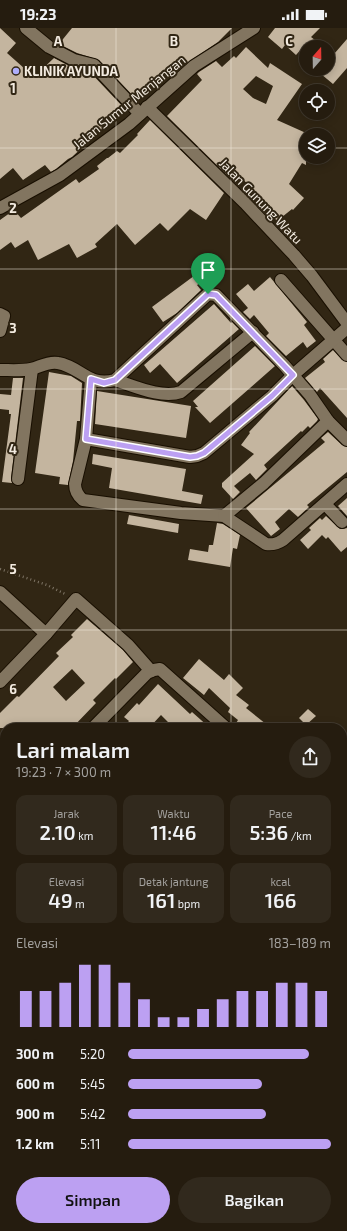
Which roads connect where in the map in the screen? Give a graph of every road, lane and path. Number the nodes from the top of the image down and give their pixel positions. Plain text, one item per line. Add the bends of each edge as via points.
1 (26, 28) edge
2 (254, 28) edge
3 (143, 110) junction
4 (1, 205) edge
5 (281, 280) dead end
6 (0, 314) edge
7 (347, 323) edge
8 (347, 328) edge
9 (0, 331) edge
10 (252, 332) junction
11 (334, 340) junction
12 (347, 355) edge
13 (32, 369) junction
14 (0, 370) edge
15 (293, 375) junction
16 (91, 379) junction
17 (115, 380) junction
18 (328, 421) junction
19 (86, 439) junction
20 (347, 440) edge
21 (18, 479) dead end
22 (347, 484) edge
23 (325, 504) junction
24 (224, 516) junction
25 (342, 522) dead end
26 (0, 569) edge
27 (0, 592) edge
28 (76, 599) junction
29 (46, 634) junction
30 (151, 671) junction
31 (0, 682) edge
32 (98, 723) edge
33 (220, 723) edge

1 - 3 street, Jalan Gunung Watu via 49,47 74,60 94,65
2 - 3 street, Jalan Sumur Menjangan via 194,66
3 - 4 street, Jalan Sumur Menjangan via 129,124 60,175
3 - 7 street, Jalan Gunung Watu via 245,203 294,255
5 - 11 street
6 - 9 street via 4,318
8 - 11 street
10 - 15 street
10 - 17 street via 181,392 158,393
10 - 17 street via 216,295 208,294
11 - 12 street
11 - 15 street
13 - 14 street
13 - 16 street via 48,363 57,363
13 - 21 street
15 - 18 street
15 - 19 street via 266,401 204,453 197,456 190,457
16 - 17 street via 104,383
16 - 19 street
18 - 20 street
18 - 24 street via 264,483
19 - 24 street via 75,489 83,500
22 - 23 street
23 - 24 street via 283,540 271,545
23 - 25 street
26 - 28 path via 47,585
27 - 29 street
28 - 29 street
28 - 30 street via 128,645
29 - 31 street
30 - 32 street
30 - 33 street via 160,669

